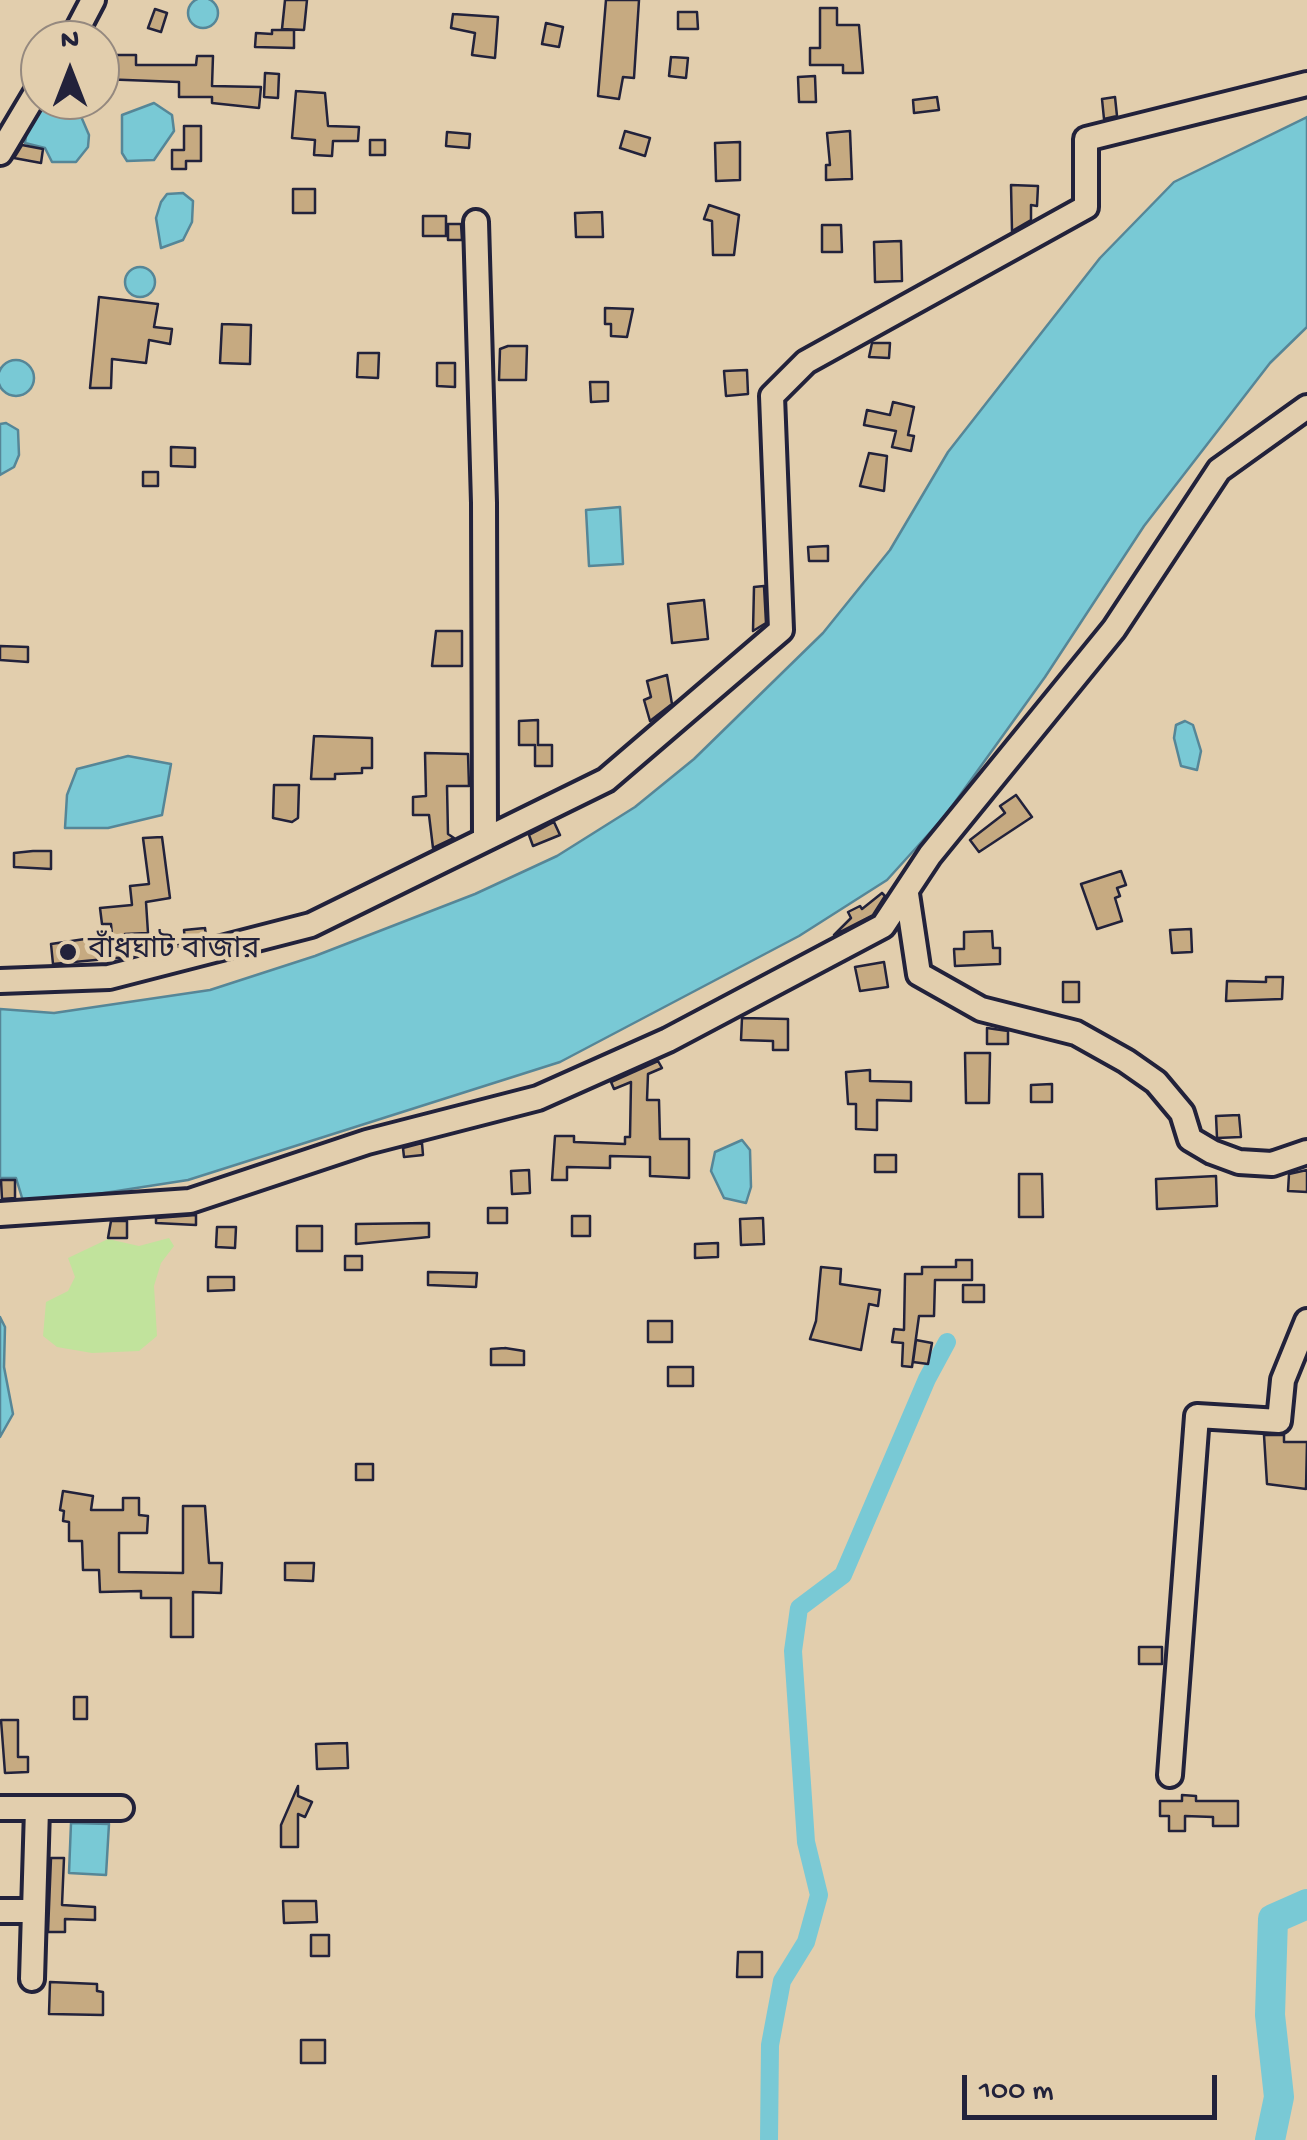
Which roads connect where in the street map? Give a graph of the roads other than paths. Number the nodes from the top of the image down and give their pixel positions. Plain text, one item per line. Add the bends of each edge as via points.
1 (1307, 84) edge
2 (20, 120) edge
3 (0, 153) edge
4 (476, 222) dead end
5 (1307, 407) edge
6 (485, 836) junction
7 (907, 894) junction
8 (0, 981) edge
9 (1307, 1152) edge
10 (0, 1214) edge
11 (1307, 1321) edge
12 (1170, 1775) dead end
13 (0, 1808) edge
14 (37, 1808) junction
15 (121, 1808) dead end
16 (0, 1911) edge
17 (32, 1912) junction
18 (32, 1980) dead end

1 - 6 street via 1086,139 1086,207 806,362 772,396 781,630 606,780
2 - 3 street
4 - 6 street
5 - 7 street via 1219,470 1114,629 930,855
6 - 8 street via 311,925 109,977
7 - 9 street via 919,974 981,1009 1076,1033 1126,1061 1156,1082 1182,1113 1190,1139 1212,1152 1272,1164
7 - 10 street via 883,926 668,1040 538,1098 367,1142 190,1201
11 - 12 street via 1284,1380 1279,1421 1197,1416
13 - 14 street
14 - 15 street
14 - 17 street
16 - 17 street
17 - 18 street

